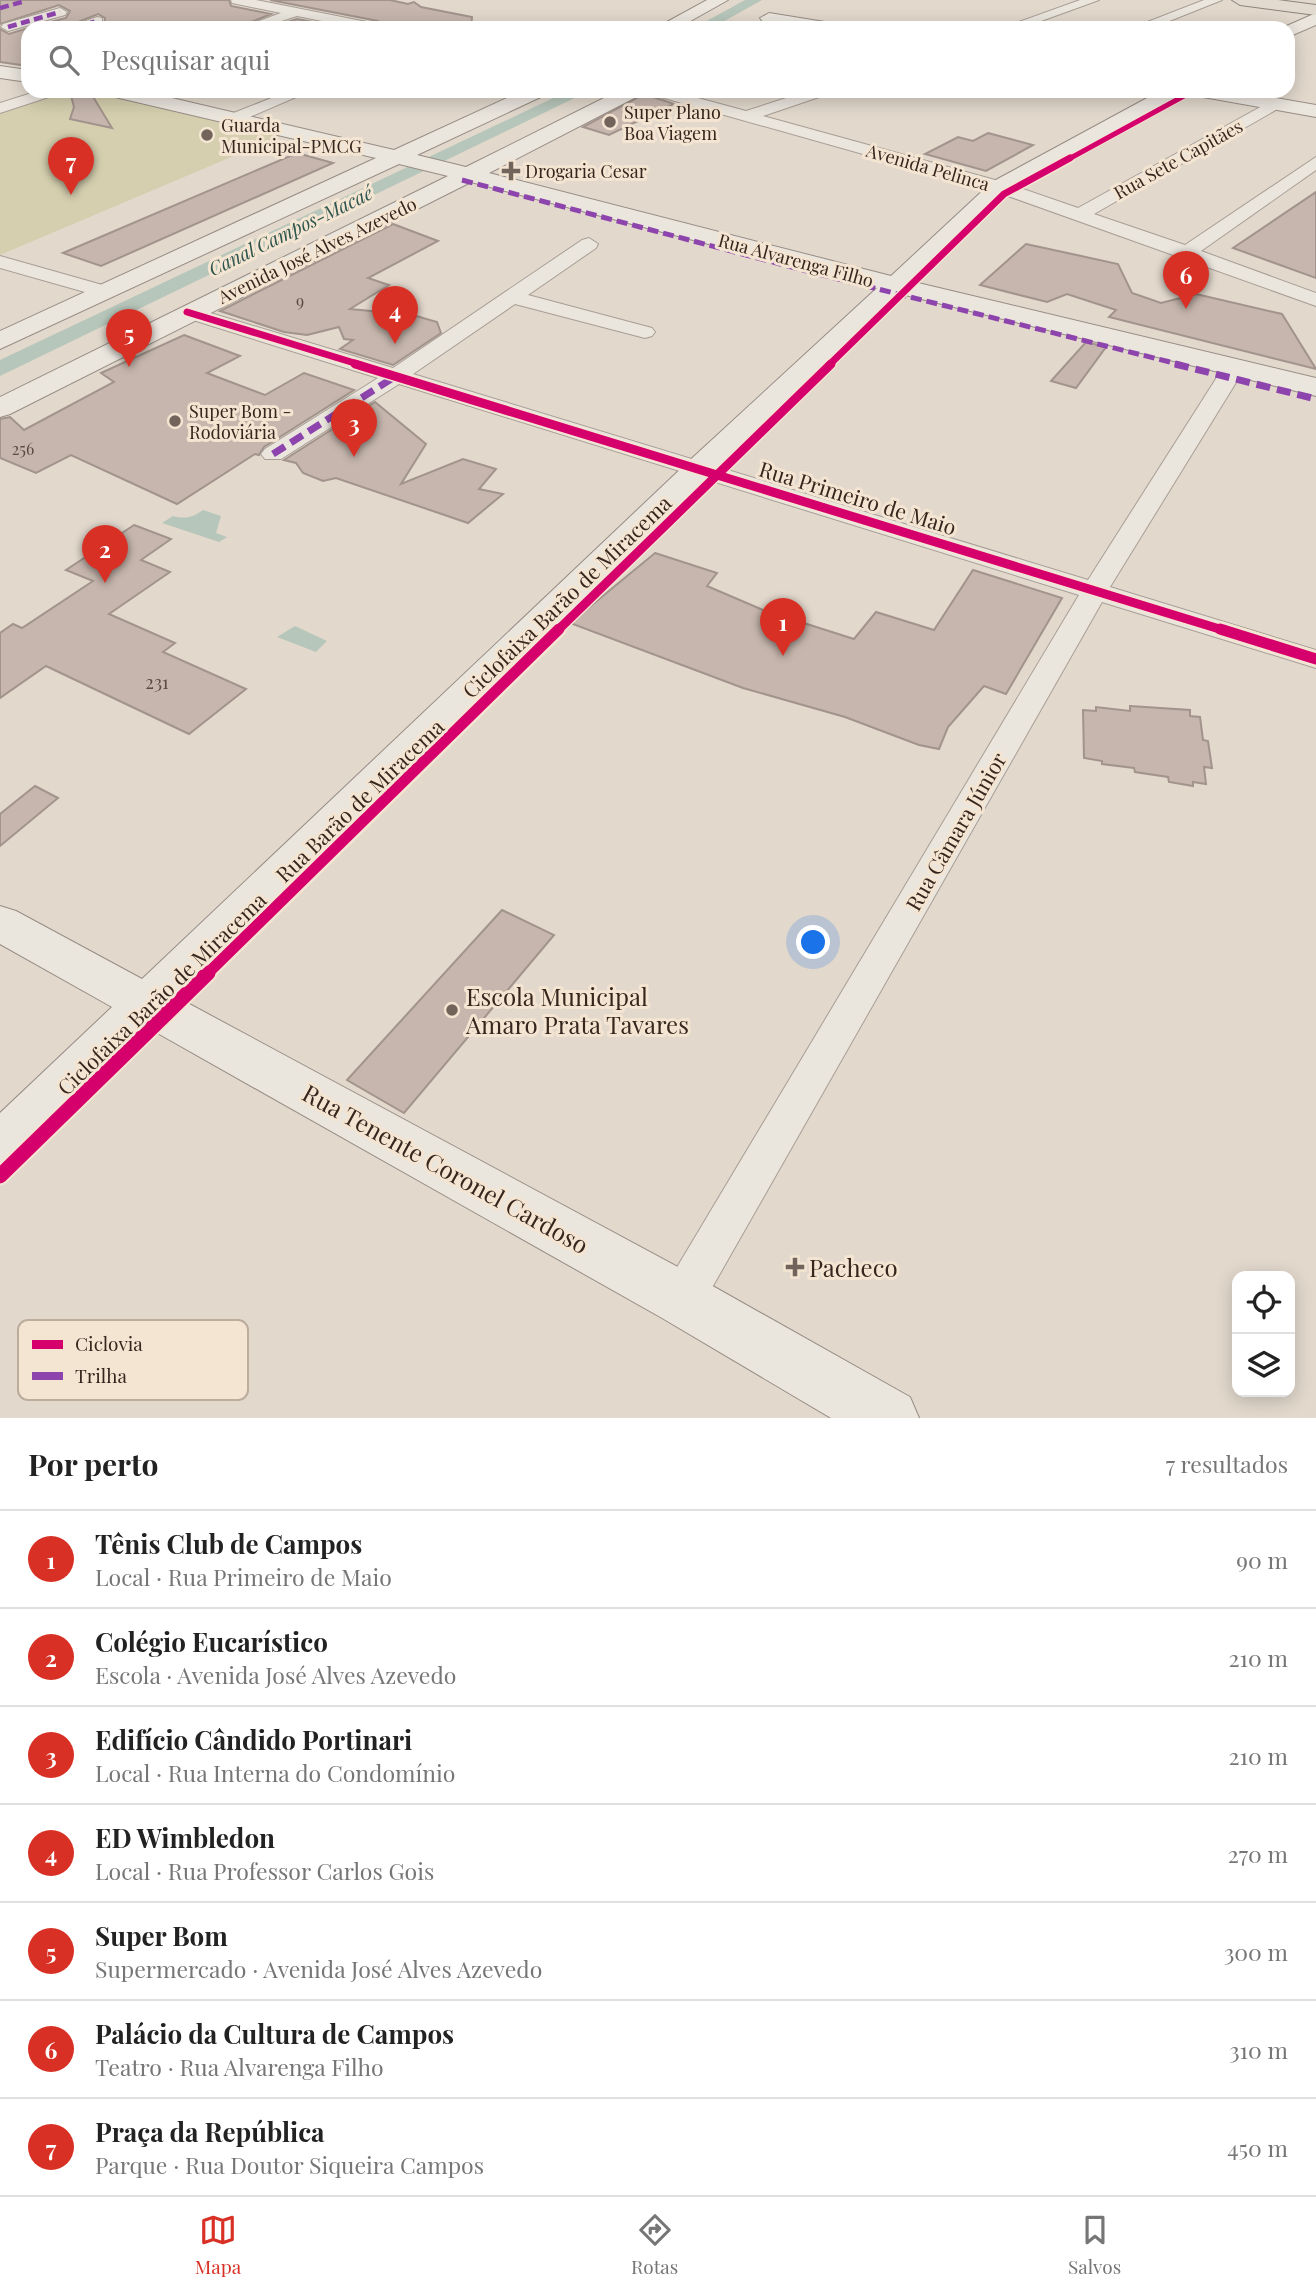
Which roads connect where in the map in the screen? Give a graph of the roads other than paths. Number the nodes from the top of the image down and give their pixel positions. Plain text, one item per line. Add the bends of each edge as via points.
1 (237, 0) edge
2 (720, 0) edge
3 (1093, 0) edge
4 (1216, 0) edge
5 (1240, 0) edge
6 (1290, 0) edge
7 (22, 2) dead end
8 (320, 4) dead end
9 (1316, 4) edge
10 (790, 6) dead end
11 (0, 8) edge
12 (1316, 10) edge
13 (298, 11) junction
14 (60, 12) dead end
15 (1316, 18) edge
16 (24, 21) edge
17 (267, 21) edge
18 (344, 21) edge
19 (678, 21) edge
20 (763, 21) edge
21 (1030, 21) edge
22 (1158, 21) edge
23 (21, 22) edge
24 (4, 26) edge
25 (1295, 28) edge
26 (21, 30) edge
27 (0, 72) edge
28 (21, 75) edge
29 (31, 98) edge
30 (148, 98) edge
31 (284, 98) edge
32 (526, 98) edge
33 (620, 98) edge
34 (681, 98) edge
35 (802, 98) edge
36 (1162, 98) edge
37 (1242, 98) edge
38 (1276, 104) junction
39 (0, 108) edge
40 (1316, 111) edge
41 (748, 116) junction
42 (237, 117) junction
43 (421, 162) junction
44 (1316, 162) edge
45 (471, 176) junction
46 (1000, 187) junction
47 (1080, 214) junction
48 (589, 244) dead end
49 (1187, 252) junction
50 (0, 262) edge
51 (895, 285) junction
52 (106, 292) junction
53 (513, 297) junction
54 (1316, 300) edge
55 (187, 312) junction
56 (645, 332) dead end
57 (0, 341) edge
58 (1234, 368) junction
59 (396, 376) junction
60 (1316, 387) edge
61 (0, 408) edge
62 (273, 454) dead end
63 (700, 468) junction
64 (1095, 590) junction
65 (1316, 659) edge
66 (0, 923) edge
67 (149, 1004) junction
68 (0, 1147) edge
69 (682, 1299) junction
70 (890, 1418) edge

1 - 13 street
2 - 19 main road
3 - 21 street
4 - 22 street
5 - 12 main road
6 - 9 main road
7 - 11 street
8 - 13 street
10 - 20 main road
13 - 17 street
13 - 18 street
14 - 16 street
15 - 25 main road
23 - 24 street
24 - 26 street
27 - 28 main road
29 - 39 street
30 - 42 main road, Rua Alvarenga Filho
31 - 42 street
32 - 43 main road
33 - 45 main road, Avenida José Alves Azevedo
34 - 41 street, Avenida Pelinca
35 - 41 street
36 - 46 main road, Rua Barão de Miracema
37 - 38 main road
38 - 40 main road
38 - 47 street, Rua Sete Capitães
41 - 46 street, Avenida Pelinca
42 - 43 main road, Rua Alvarenga Filho
43 - 45 main road, Rua Alvarenga Filho
43 - 52 main road
44 - 49 street
45 - 51 main road, Rua Alvarenga Filho
45 - 55 main road, Avenida José Alves Azevedo
46 - 47 street, Avenida Pelinca
46 - 51 main road, Rua Barão de Miracema
47 - 49 street, Avenida Pelinca
48 - 53 street
49 - 54 street, Avenida Pelinca
50 - 52 street
51 - 58 main road, Rua Alvarenga Filho
51 - 63 main road, Rua Barão de Miracema
52 - 57 main road
53 - 56 street
53 - 59 street
55 - 59 street, Rua Primeiro de Maio
55 - 61 main road, Avenida José Alves Azevedo
58 - 60 main road, Rua Alvarenga Filho
58 - 64 street, Rua Câmara Júnior
59 - 62 street
59 - 63 street, Rua Primeiro de Maio
63 - 64 street, Rua Primeiro de Maio
63 - 67 main road, Rua Barão de Miracema
64 - 65 street, Rua Primeiro de Maio
64 - 69 street, Rua Câmara Júnior
66 - 67 main road, Rua Tenente Coronel Cardoso
67 - 68 main road, Rua Barão de Miracema
67 - 69 main road, Rua Tenente Coronel Cardoso
69 - 70 main road, Rua Tenente Coronel Cardoso

